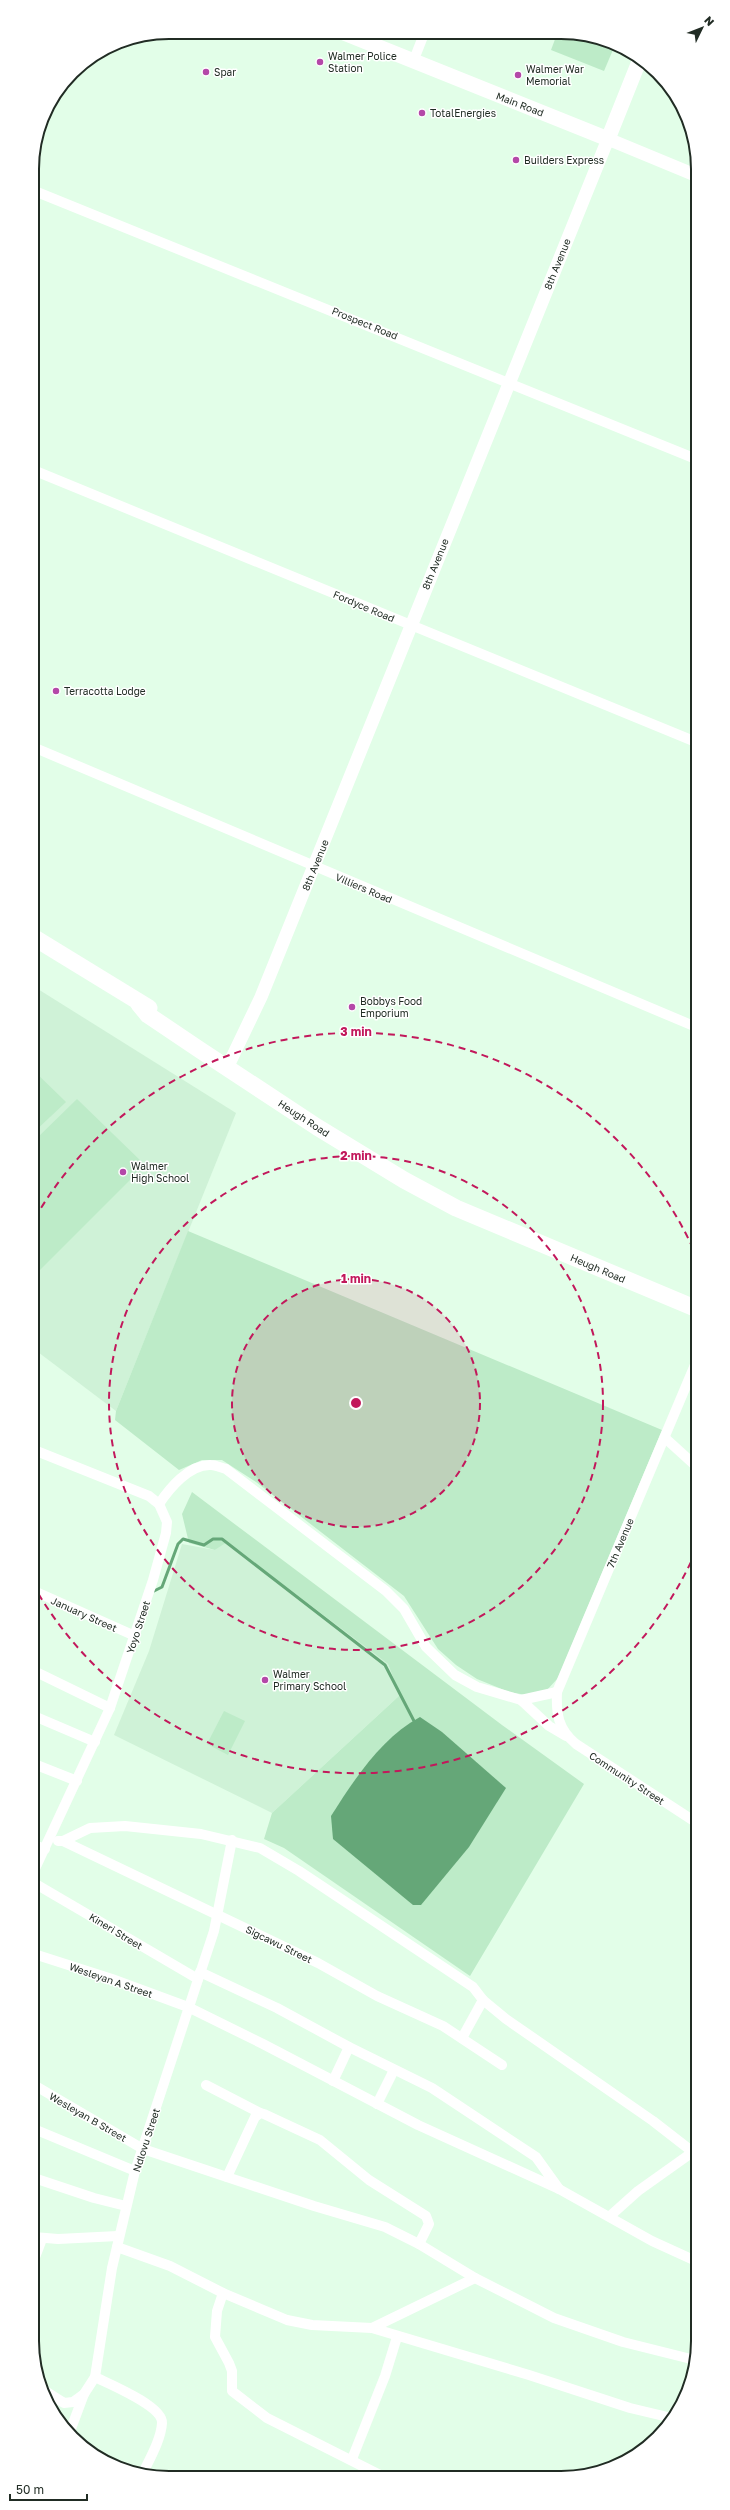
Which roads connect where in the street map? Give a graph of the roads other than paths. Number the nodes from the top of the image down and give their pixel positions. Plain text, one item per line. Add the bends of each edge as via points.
1 (358, 39) edge
2 (422, 39) edge
3 (413, 62) junction
4 (638, 64) edge
5 (608, 139) junction
6 (691, 173) edge
7 (39, 193) edge
8 (508, 382) junction
9 (691, 457) edge
10 (39, 472) edge
11 (410, 625) junction
12 (691, 740) edge
13 (39, 750) edge
14 (314, 866) junction
15 (39, 941) edge
16 (691, 1025) edge
17 (229, 1064) junction
18 (691, 1306) edge
19 (691, 1375) edge
20 (665, 1438) junction
21 (39, 1452) edge
22 (691, 1462) edge
23 (159, 1504) junction
24 (39, 1593) edge
25 (135, 1636) junction
26 (39, 1673) edge
27 (557, 1692) junction
28 (521, 1700) junction
29 (110, 1708) junction
30 (39, 1718) edge
31 (564, 1732) junction
32 (95, 1742) junction
33 (39, 1766) edge
34 (77, 1781) junction
35 (691, 1817) edge
36 (232, 1840) junction
37 (63, 1841) junction
38 (39, 1845) edge
39 (46, 1846) junction
40 (39, 1861) edge
41 (39, 1886) edge
42 (217, 1914) junction
43 (39, 1956) edge
44 (199, 1975) junction
45 (483, 2000) junction
46 (188, 2007) junction
47 (462, 2038) junction
48 (349, 2047) junction
49 (502, 2065) dead end
50 (394, 2070) junction
51 (333, 2082) junction
52 (206, 2086) dead end
53 (39, 2088) edge
54 (377, 2104) junction
55 (260, 2113) junction
56 (39, 2131) edge
57 (691, 2148) edge
58 (142, 2149) junction
59 (691, 2155) edge
60 (135, 2171) junction
61 (227, 2177) junction
62 (39, 2180) edge
63 (559, 2189) junction
64 (126, 2206) junction
65 (610, 2216) junction
66 (118, 2236) junction
67 (39, 2238) edge
68 (419, 2244) junction
69 (117, 2248) junction
70 (691, 2259) edge
71 (475, 2278) junction
72 (223, 2293) junction
73 (372, 2328) junction
74 (397, 2337) junction
75 (689, 2359) edge
76 (95, 2377) junction
77 (51, 2394) edge
78 (84, 2394) junction
79 (666, 2417) edge
80 (72, 2427) edge
81 (352, 2459) junction
82 (145, 2468) edge
83 (373, 2471) edge

1 - 3 main road, Main Road
2 - 3 street
3 - 5 main road, Main Road
4 - 5 main road, 8th Avenue
5 - 6 street, Main Road
5 - 8 street, 8th Avenue
7 - 8 street, Prospect Road
8 - 9 street, Prospect Road
8 - 11 street, 8th Avenue
10 - 11 street, Fordyce Road
11 - 12 street, Fordyce Road
11 - 14 street, 8th Avenue
13 - 14 street, Villiers Road
14 - 16 street, Villiers Road
14 - 17 street, 8th Avenue via 247,1029
15 - 17 main road, Heugh Road via 139,1004 148,1014
17 - 18 main road, Heugh Road via 479,1216
19 - 20 street, 7th Avenue
20 - 22 street
20 - 27 street, 7th Avenue
21 - 23 street via 138,1490
23 - 25 street, Yoyo Street via 165,1515 166,1533
23 - 28 street via 167,1492 193,1469 210,1465 226,1469 386,1591 404,1609 426,1647 454,1675 483,1689
24 - 25 street, January Street
25 - 29 street, Yoyo Street
26 - 29 street
27 - 28 street
27 - 31 street, 7th Avenue via 557,1716
28 - 31 street, Community Street via 549,1726
29 - 32 street, Yoyo Street
30 - 32 street
31 - 35 street, Community Street
32 - 34 street, Yoyo Street
33 - 34 street
34 - 39 street, Yoyo Street
36 - 37 street via 125,1826 90,1828
36 - 42 street, Ndlovu Street
36 - 45 street via 260,1848 299,1871 473,1987
37 - 39 street, Sigcawu Street
37 - 42 street, Sigcawu Street
38 - 39 street
39 - 40 street, Yoyo Street
41 - 44 street, Kineri Street
42 - 44 street, Ndlovu Street
42 - 47 street, Sigcawu Street via 318,1963 377,1996 443,2026
43 - 46 street, Wesleyan A Street
44 - 46 street, Ndlovu Street
44 - 48 street, Kineri Street via 277,2008
45 - 47 street
45 - 57 street via 506,2019
46 - 51 street, Wesleyan A Street
46 - 58 street, Ndlovu Street
47 - 49 street, Sigcawu Street
48 - 50 street, Kineri Street
48 - 51 street
50 - 54 street
50 - 63 street, Kineri Street via 432,2088 536,2157
51 - 54 street, Wesleyan A Street
52 - 55 street
53 - 58 street, Wesleyan B Street
54 - 63 street, Wesleyan A Street
55 - 61 street via 255,2117
55 - 68 street via 320,2140 369,2180 426,2216 429,2224
56 - 60 street
58 - 60 street, Ndlovu Street
58 - 61 street, Wesleyan B Street
59 - 65 street via 638,2191
60 - 64 street, Ndlovu Street
61 - 68 street, Wesleyan B Street via 385,2227
62 - 64 street
63 - 65 street, Wesleyan A Street
64 - 66 street, Ndlovu Street
65 - 70 street, Wesleyan A Street via 652,2241
66 - 67 street
66 - 69 street, Ndlovu Street
68 - 71 street, Wesleyan B Street
69 - 72 street via 170,2266
69 - 76 street, Ndlovu Street
71 - 73 street
71 - 75 street, Wesleyan B Street via 575,2327
72 - 73 street via 287,2320 312,2325
72 - 81 street via 214,2332 232,2371 232,2391 267,2418
73 - 74 street
74 - 79 street via 529,2375 630,2408
74 - 81 street via 385,2376
76 - 78 street, Ndlovu Street
76 - 82 street via 161,2415 159,2435
77 - 78 street via 64,2403 73,2402
78 - 80 street, Ndlovu Street
81 - 83 street

